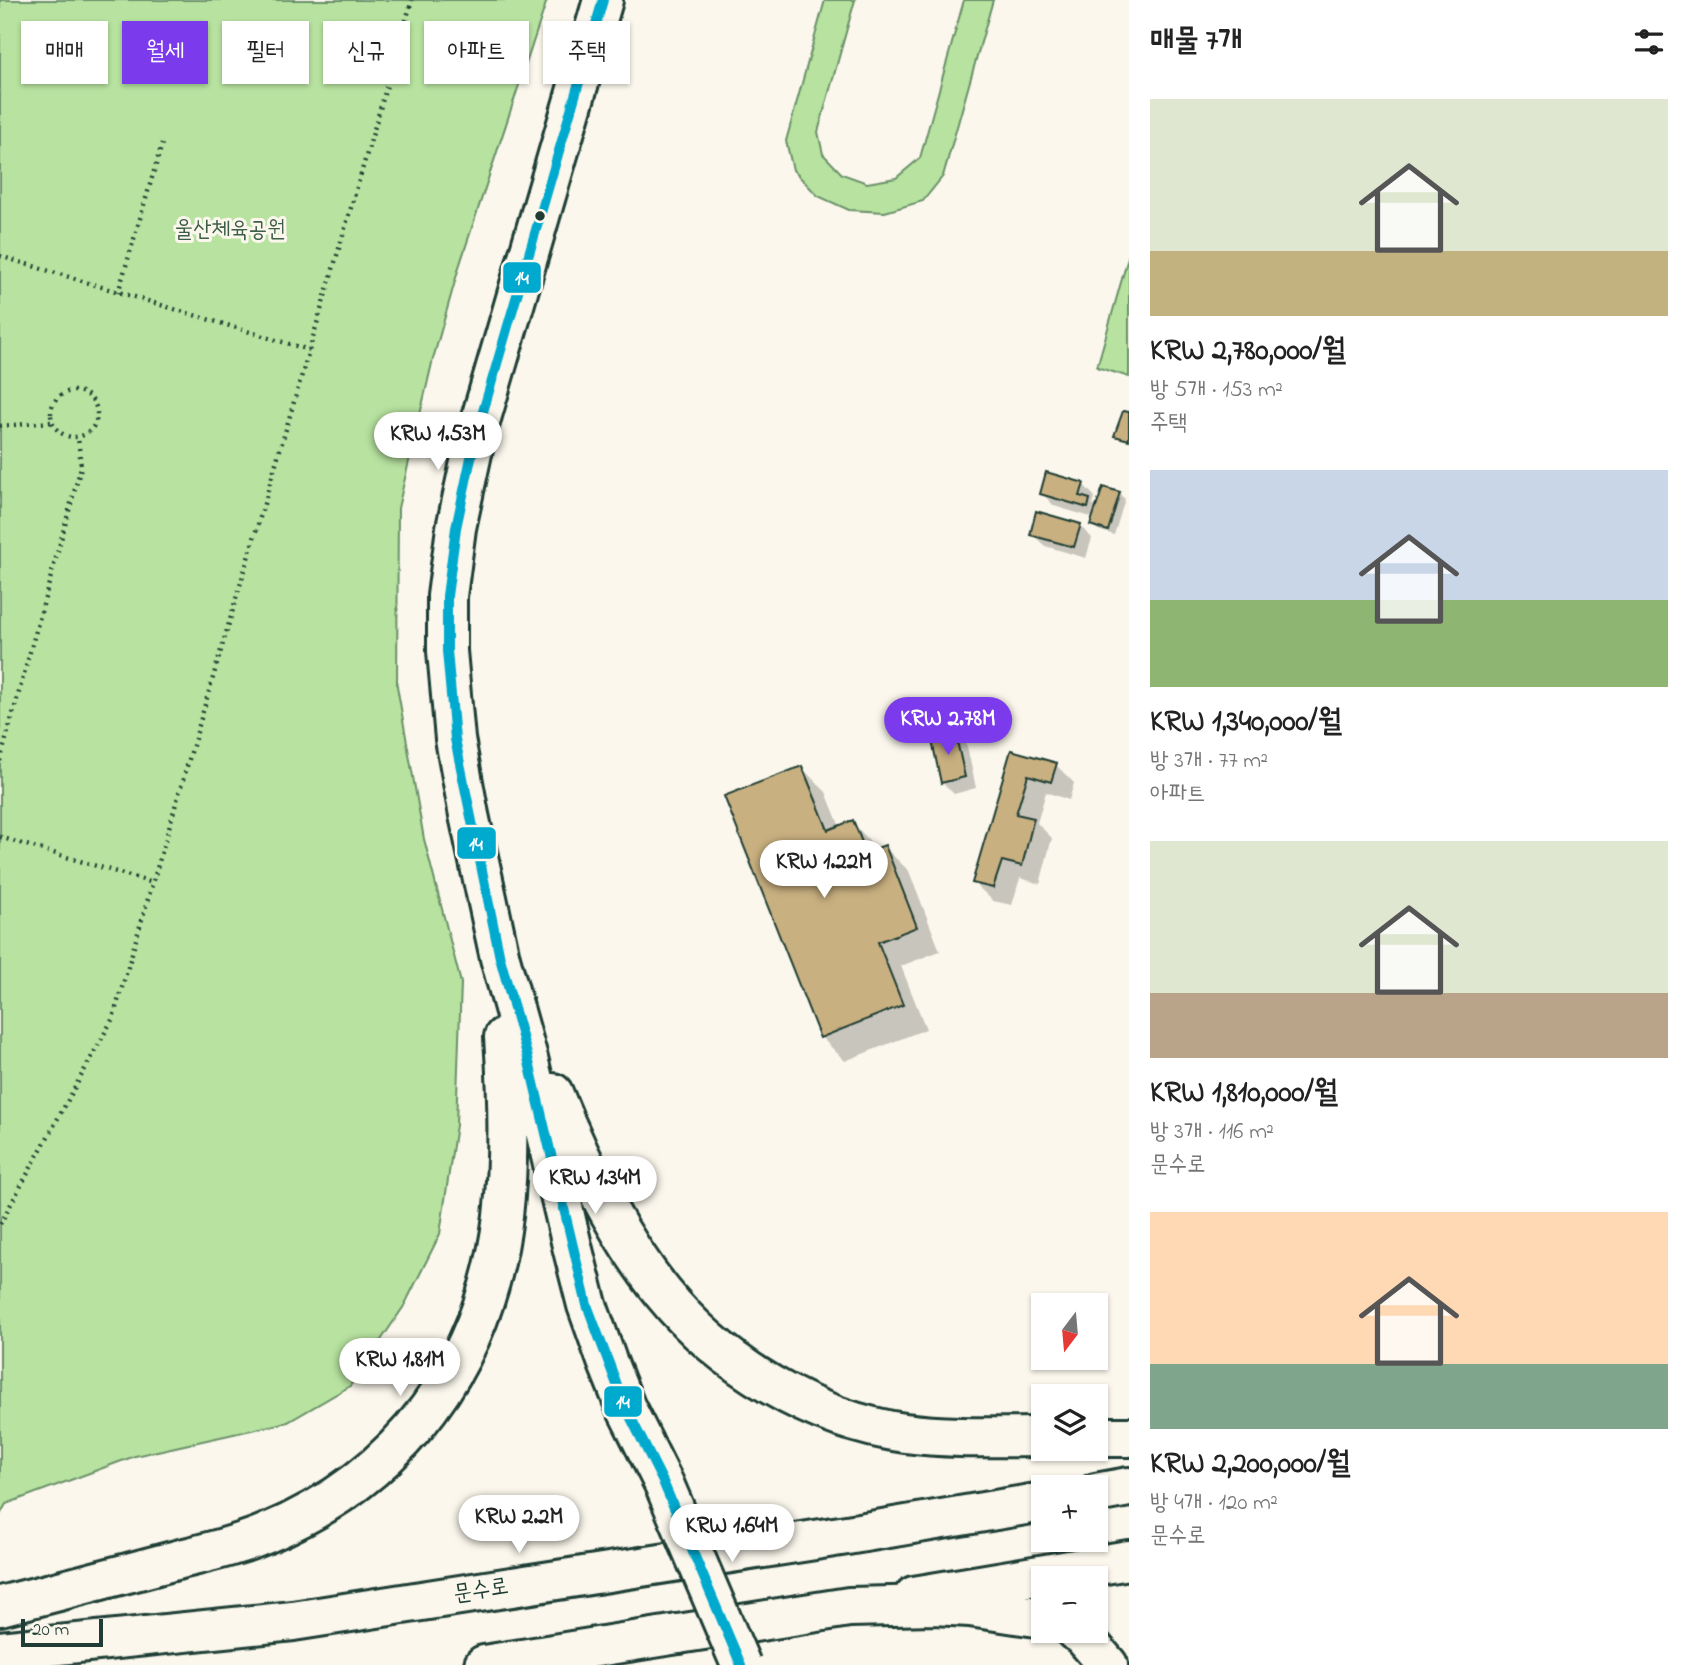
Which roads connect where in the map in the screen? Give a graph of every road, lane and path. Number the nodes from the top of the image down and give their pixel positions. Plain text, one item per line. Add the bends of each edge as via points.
1 (412, 0) edge
2 (603, 0) edge
3 (162, 144) dead end
4 (0, 256) edge
5 (118, 293) junction
6 (309, 350) junction
7 (52, 422) junction
8 (0, 426) edge
9 (78, 437) junction
10 (0, 761) edge
11 (0, 837) edge
12 (153, 883) junction
13 (500, 958) junction
14 (0, 1224) edge
15 (1031, 1437) edge
16 (1108, 1437) edge
17 (1129, 1437) edge
18 (651, 1487) junction
19 (1129, 1487) edge
20 (1108, 1491) edge
21 (1031, 1504) edge
22 (1129, 1560) edge
23 (0, 1606) edge
24 (849, 1607) junction
25 (1031, 1616) edge
26 (678, 1634) junction
27 (1089, 1643) edge
28 (0, 1651) edge
29 (484, 1665) edge
30 (592, 1665) edge
31 (714, 1665) edge
32 (741, 1665) edge
33 (1108, 1665) edge

1 - 6 path
2 - 13 main road via 475,439 447,596 455,739
3 - 5 path
4 - 5 path
5 - 6 path
6 - 12 path
7 - 8 path
7 - 9 path via 62,434
7 - 9 path via 56,399 69,391 84,392 95,402 97,417 91,430
9 - 10 path via 81,467
11 - 12 path
12 - 14 path via 113,1018
13 - 15 main road via 557,1101 611,1213 663,1293 722,1351 792,1395 868,1425 939,1436
13 - 18 main road via 530,1155 565,1310 587,1377
13 - 23 main road via 507,1073 503,1216 495,1259 466,1348 447,1385 417,1425 380,1463 338,1496 262,1535
16 - 17 main road
18 - 31 main road
18 - 32 main road, bridge
19 - 20 main road
21 - 28 main road, 문수로 via 293,1621
22 - 24 main road
24 - 25 main road via 958,1606
24 - 26 main road
26 - 29 main road
26 - 30 main road
27 - 33 main road

